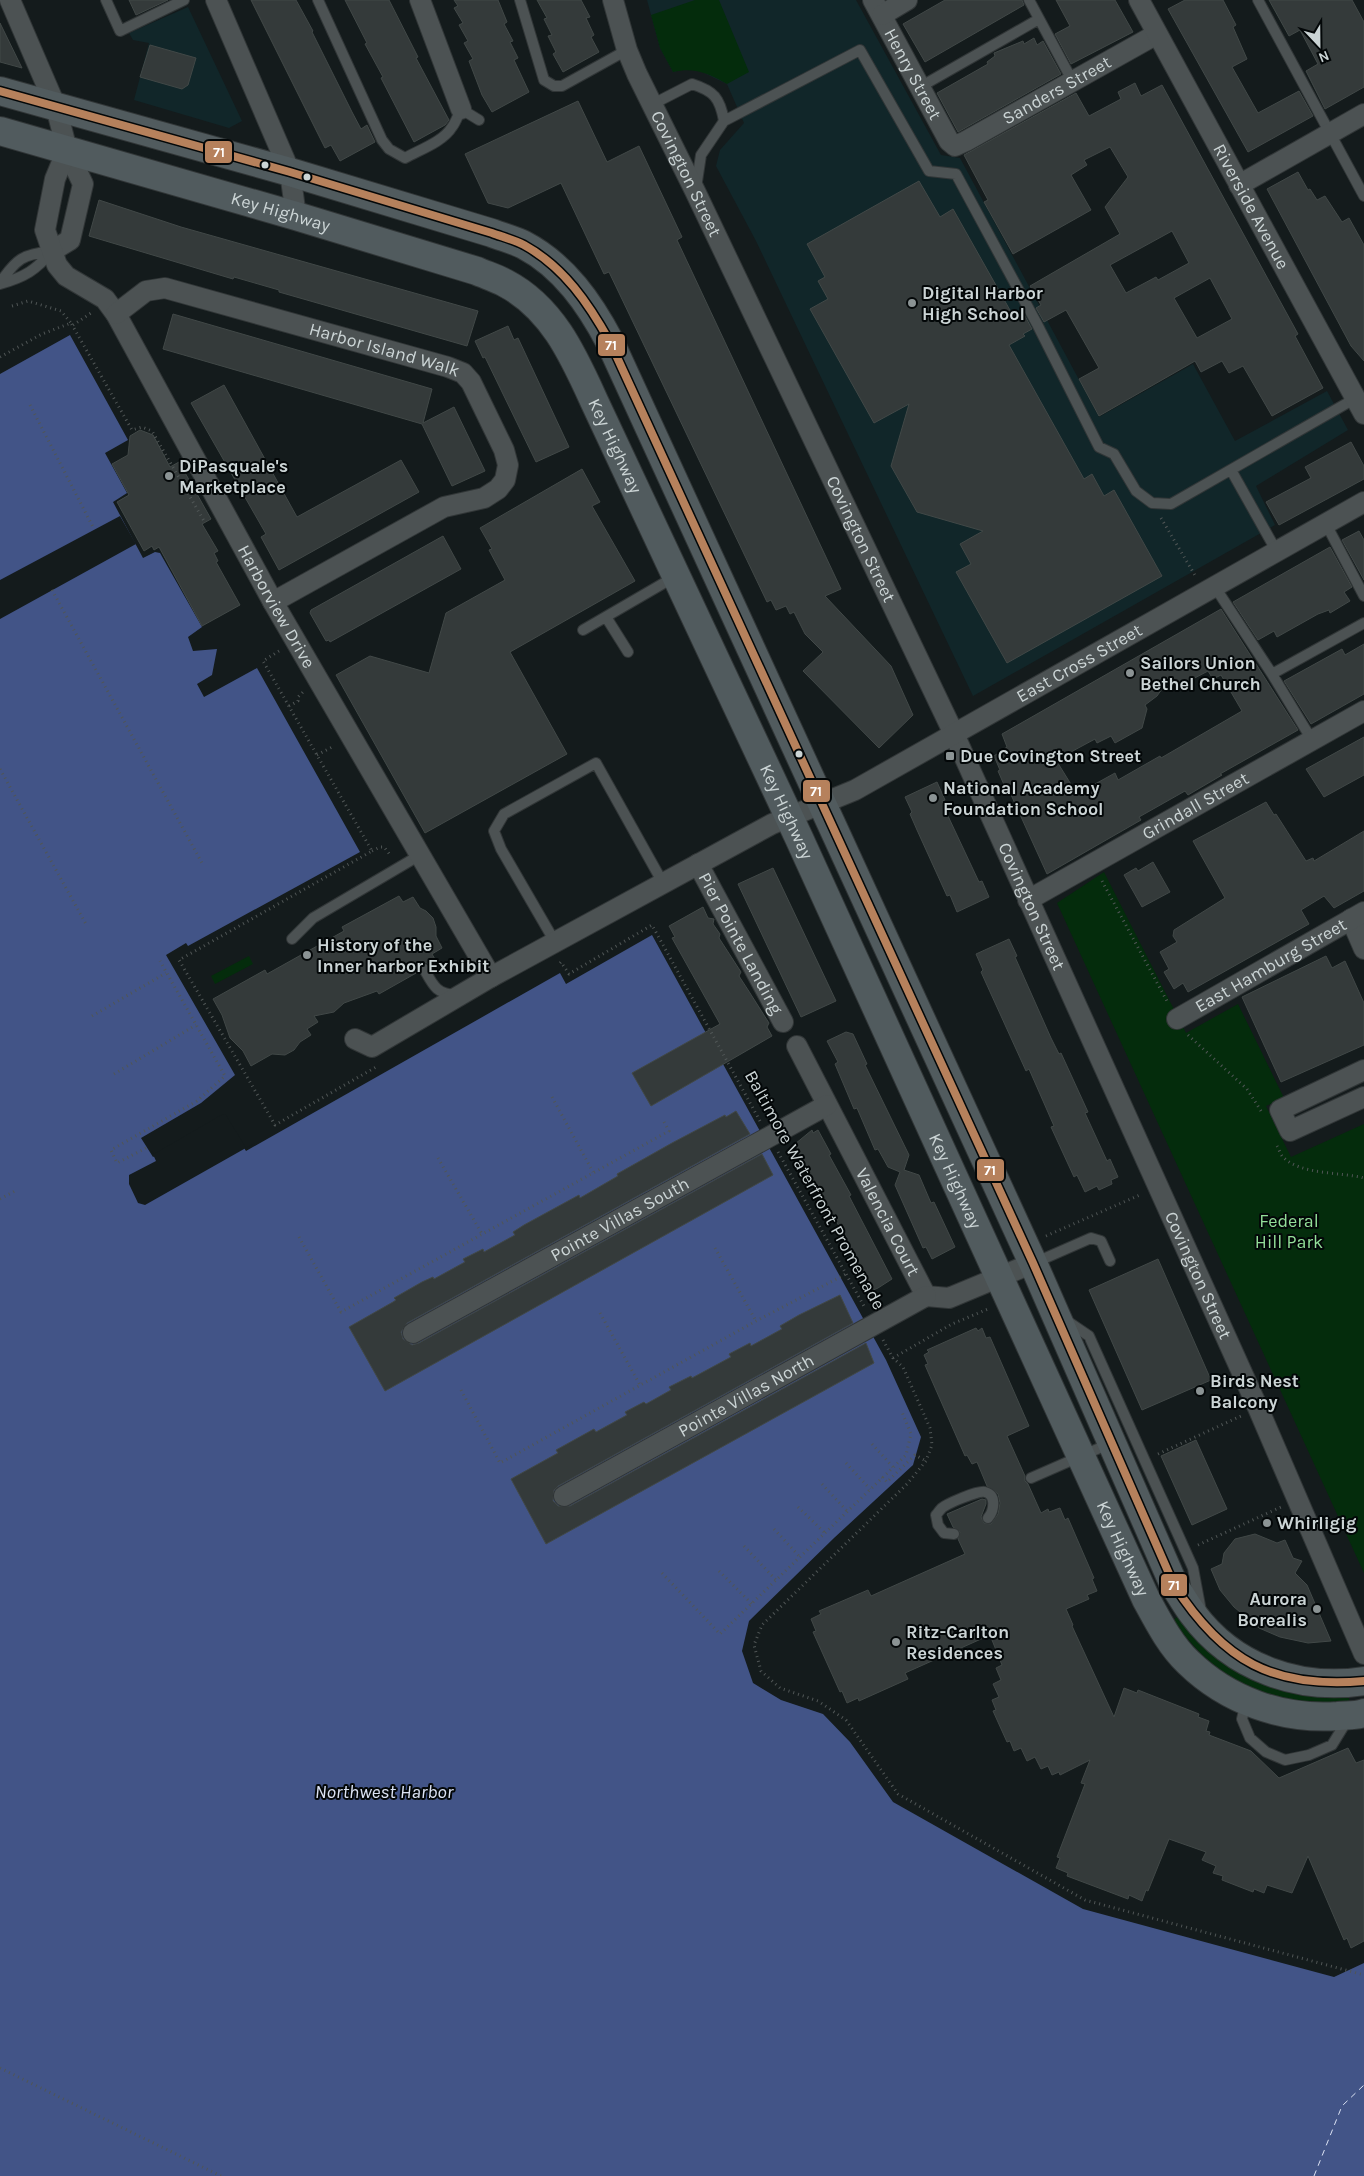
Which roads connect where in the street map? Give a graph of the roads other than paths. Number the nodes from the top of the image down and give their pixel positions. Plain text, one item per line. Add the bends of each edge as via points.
1 (10, 0) edge
2 (106, 0) edge
3 (184, 0) edge
4 (216, 0) edge
5 (318, 0) edge
6 (420, 0) edge
7 (520, 0) edge
8 (613, 0) edge
9 (907, 0) edge
10 (1029, 0) edge
11 (1139, 0) edge
12 (1258, 0) edge
13 (878, 8) edge
14 (1039, 19) junction
15 (1157, 34) junction
16 (627, 50) junction
17 (1072, 80) junction
18 (920, 87) junction
19 (0, 91) edge
20 (652, 105) junction
21 (56, 107) junction
22 (461, 109) junction
23 (1364, 114) edge
24 (479, 120) dead end
25 (724, 121) junction
26 (0, 131) edge
27 (1330, 133) junction
28 (955, 146) joint
29 (67, 150) junction
30 (290, 172) junction
31 (1239, 185) junction
32 (695, 191) junction
33 (1364, 196) edge
34 (296, 216) junction
35 (52, 250) junction
36 (0, 283) edge
37 (116, 314) junction
38 (1360, 406) edge
39 (1231, 470) junction
40 (1364, 502) edge
41 (1326, 524) junction
42 (1277, 552) junction
43 (677, 576) junction
44 (1210, 589) junction
45 (1364, 596) edge
46 (273, 602) junction
47 (606, 617) junction
48 (1364, 623) edge
49 (583, 630) dead end
50 (628, 652) dead end
51 (1272, 674) junction
52 (1364, 711) edge
53 (954, 734) junction
54 (1312, 740) junction
55 (822, 803) junction
56 (789, 817) junction
57 (420, 855) junction
58 (698, 864) junction
59 (663, 883) junction
60 (1028, 900) junction
61 (1357, 915) edge
62 (292, 939) dead end
63 (555, 942) junction
64 (1364, 949) edge
65 (424, 968) dead end
66 (491, 977) junction
67 (460, 995) junction
68 (1176, 1019) dead end
69 (783, 1022) dead end
70 (355, 1039) dead end
71 (797, 1046) dead end
72 (1364, 1070) edge
73 (1364, 1097) edge
74 (827, 1105) junction
75 (1110, 1262) dead end
76 (1033, 1263) junction
77 (1001, 1277) junction
78 (926, 1296) junction
79 (1055, 1313) junction
80 (413, 1333) dead end
81 (1112, 1443) junction
82 (1081, 1456) junction
83 (1031, 1478) dead end
84 (564, 1496) dead end
85 (988, 1518) dead end
86 (954, 1534) dead end
87 (1204, 1626) junction
88 (1364, 1654) edge
89 (1364, 1681) edge
90 (1246, 1701) junction
91 (1357, 1714) edge

1 - 21 street
2 - 3 lane via 120,31
4 - 30 street
5 - 22 lane via 389,149 405,158 442,137 452,128
6 - 22 street
7 - 16 lane via 544,80 554,86 562,86
8 - 16 street, Covington Street
9 - 13 street
10 - 14 lane
11 - 15 street, Riverside Avenue
12 - 27 lane
13 - 18 street, Henry Street
14 - 17 lane
14 - 18 lane
15 - 17 street, Sanders Street
15 - 31 street, Riverside Avenue
16 - 20 street, Covington Street
17 - 28 street, Sanders Street
18 - 28 street, Henry Street via 949,141
19 - 21 main road, Key Highway
20 - 25 lane via 692,84 707,89 721,104
20 - 32 street, Covington Street
21 - 29 street
21 - 30 main road, Key Highway
22 - 24 lane
23 - 27 street
25 - 32 lane via 701,155
25 - 39 lane via 860,50 929,171 956,174 1099,447 1114,454 1136,491 1152,503 1171,504
26 - 29 main road, Key Highway
27 - 31 street
27 - 33 lane
29 - 34 main road, Key Highway
29 - 35 street, Harborview Drive via 56,179 45,230
29 - 35 street via 83,184 70,240
30 - 34 street
30 - 55 main road, Key Highway via 492,233 524,246 552,265 574,286 595,314 610,342
31 - 38 street, Riverside Avenue
32 - 53 street, Covington Street
34 - 43 main road, Key Highway via 477,271 526,296 561,334 575,359
35 - 36 lane via 40,266 20,279
35 - 36 lane via 31,253 11,267
35 - 37 street, Harborview Drive via 56,265 66,276 105,299
37 - 46 street, Harborview Drive
37 - 46 street, Harbor Island Walk via 146,291 165,288 448,367 463,373 471,382 508,465 505,480 498,489 484,498 444,507
38 - 39 lane
39 - 42 lane
40 - 41 street, East Cross Street
41 - 42 street, East Cross Street
41 - 45 lane
42 - 44 street, East Cross Street
43 - 47 lane
43 - 56 main road, Key Highway
44 - 51 lane
44 - 53 street, East Cross Street
46 - 57 street, Harborview Drive
47 - 49 lane
47 - 50 lane
48 - 51 lane
51 - 54 lane
52 - 54 street, Grindall Street
53 - 55 street, East Cross Street via 855,790
53 - 60 street, Covington Street
54 - 60 street, Grindall Street
55 - 56 street, East Cross Street
55 - 76 main road, Key Highway
56 - 58 street, East Cross Street
56 - 77 main road, Key Highway
57 - 62 lane via 314,918
57 - 66 street, Harborview Drive
58 - 59 street, East Cross Street
58 - 69 street, Pier Pointe Landing
59 - 63 street, East Cross Street
59 - 63 lane via 596,763 504,814 494,831 501,849
60 - 88 street, Covington Street via 1258,1408
61 - 64 street
61 - 68 street, East Hamburg Street
63 - 66 street, East Cross Street
65 - 67 lane via 433,986 444,994
66 - 67 street, East Cross Street
67 - 70 street, East Cross Street via 372,1047
71 - 74 street, Valencia Court
72 - 73 street via 1280,1110 1290,1132
74 - 78 street, Valencia Court
74 - 80 street, Pointe Villas South
75 - 76 lane via 1101,1241 1092,1238
76 - 77 street, Valencia Court
76 - 79 main road, Key Highway
77 - 78 street, Valencia Court via 949,1298
77 - 82 main road, Key Highway
78 - 84 street, Pointe Villas North
79 - 81 main road, Key Highway
79 - 87 lane via 1090,1336 1194,1568
81 - 82 lane
81 - 87 main road, Key Highway via 1174,1585
82 - 83 lane
82 - 90 main road, Key Highway via 1165,1634 1194,1667 1215,1684
85 - 86 lane via 994,1504 984,1491 941,1508 936,1516 938,1525 944,1533
87 - 89 main road, Key Highway via 1235,1654 1260,1669 1292,1680 1316,1683
90 - 91 main road, Key Highway via 1314,1718
90 - 91 lane via 1242,1719 1250,1738 1266,1752 1285,1760 1309,1755 1332,1745

